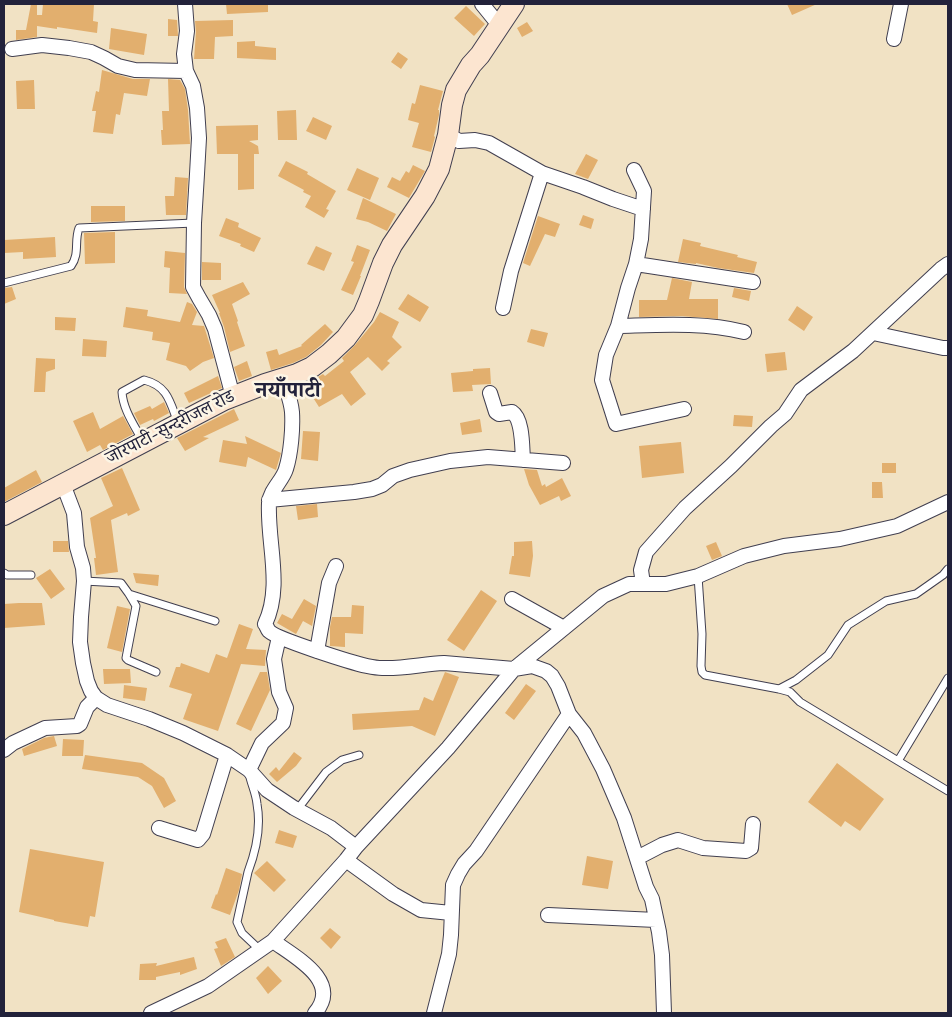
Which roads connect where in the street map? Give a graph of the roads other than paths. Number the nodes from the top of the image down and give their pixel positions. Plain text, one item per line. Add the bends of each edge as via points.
1 (186, 4) edge
2 (482, 4) edge
3 (514, 4) edge
4 (901, 4) edge
5 (499, 25) junction
6 (894, 39) dead end
7 (12, 49) dead end
8 (186, 71) junction
9 (448, 135) junction
10 (634, 170) dead end
11 (542, 173) junction
12 (643, 209) junction
13 (194, 223) junction
14 (636, 264) junction
15 (948, 264) edge
16 (752, 282) dead end
17 (4, 283) edge
18 (503, 308) dead end
19 (618, 326) junction
20 (744, 332) dead end
21 (873, 333) junction
22 (948, 348) edge
23 (283, 378) junction
24 (490, 393) dead end
25 (233, 397) junction
26 (684, 409) dead end
27 (178, 423) junction
28 (143, 442) junction
29 (523, 460) junction
30 (563, 463) dead end
31 (63, 484) junction
32 (269, 500) junction
33 (948, 502) edge
34 (4, 515) edge
35 (336, 566) dead end
36 (948, 569) edge
37 (4, 573) edge
38 (31, 575) dead end
39 (698, 576) junction
40 (84, 580) junction
41 (643, 584) junction
42 (129, 594) junction
43 (512, 599) dead end
44 (215, 621) dead end
45 (564, 628) junction
46 (279, 637) junction
47 (317, 651) junction
48 (514, 669) junction
49 (156, 672) dead end
50 (948, 678) edge
51 (779, 689) junction
52 (96, 698) junction
53 (570, 714) junction
54 (4, 750) edge
55 (227, 754) junction
56 (359, 755) dead end
57 (898, 761) junction
58 (249, 770) junction
59 (948, 791) edge
60 (297, 810) junction
61 (754, 824) dead end
62 (159, 828) dead end
63 (356, 847) junction
64 (637, 858) junction
65 (346, 860) junction
66 (451, 913) junction
67 (548, 915) dead end
68 (656, 920) junction
69 (273, 941) junction
70 (260, 950) junction
71 (151, 1013) edge
72 (315, 1013) edge
73 (434, 1013) edge
74 (664, 1013) edge

1 - 8 street
2 - 5 street
3 - 5 main road, जोरपाटी-सुन्दरीजल रोड
4 - 6 street
5 - 9 main road, जोरपाटी-सुन्दरीजल रोड via 456,90
7 - 8 street via 42,45 69,48 91,52 118,66 135,70
8 - 13 street via 193,86 199,138
9 - 11 street via 459,141 489,143
9 - 23 main road, जोरपाटी-सुन्दरीजल रोड via 439,169 382,263 363,316 329,354 312,367
10 - 12 street via 644,191
11 - 12 street
11 - 18 street via 511,271
12 - 14 street
13 - 17 lane via 79,228 76,260 71,266
13 - 25 street via 193,286 209,315
14 - 16 street
14 - 19 street
15 - 21 street
19 - 20 street via 704,325
19 - 26 street via 606,355 602,380 616,424
21 - 22 street
21 - 41 street via 801,390 785,414 685,508 646,552 641,570
23 - 25 main road, जोरपाटी-सुन्दरीजल रोड
23 - 32 street via 292,410 291,437 286,470
24 - 29 street via 496,412 516,414
25 - 27 main road, जोरपाटी-सुन्दरीजल रोड
27 - 28 main road, जोरपाटी-सुन्दरीजल रोड
27 - 28 lane via 166,393 154,382 144,380 130,386 122,392 122,398
28 - 31 main road, जोरपाटी-सुन्दरीजल रोड
29 - 30 street
29 - 32 street via 488,457 450,461 393,476 372,489
31 - 34 main road, जोरपाटी-सुन्दरीजल रोड
31 - 40 street via 74,513
32 - 46 street via 274,584 271,612 265,624 269,632
33 - 39 street via 897,526 750,554
35 - 47 street via 329,583
36 - 51 lane via 916,594 886,601 848,625 828,655
37 - 38 lane
39 - 41 street via 666,584
39 - 51 lane via 702,672
40 - 42 lane via 121,583
40 - 52 street via 80,642 82,663
41 - 45 street via 629,584 603,596
42 - 44 lane
42 - 49 lane via 136,606 126,658
43 - 45 street
45 - 48 street
46 - 47 street
46 - 58 street via 274,659 279,692 286,708 283,723 262,743
47 - 48 street via 383,668 444,663
48 - 53 street via 532,666 546,671 558,686
48 - 63 street via 448,748
50 - 57 lane
51 - 57 lane via 790,692 800,702
52 - 54 street via 77,726 45,728 13,742
52 - 55 street
53 - 64 street via 603,769
53 - 66 street via 458,874 453,885
55 - 58 street
55 - 62 street via 203,834 198,840
56 - 60 lane via 342,760 326,772
57 - 59 lane
58 - 60 street via 267,790
58 - 70 lane via 260,819 237,922 242,933
60 - 63 street via 331,828
61 - 64 street via 750,848 746,851 703,848 678,840
63 - 65 street
64 - 68 street
65 - 66 street via 393,894 422,910
65 - 69 street
66 - 73 street via 449,954
67 - 68 street
68 - 74 street via 662,955
69 - 70 street
69 - 72 street via 305,963 317,976 324,993
70 - 71 street via 208,986

